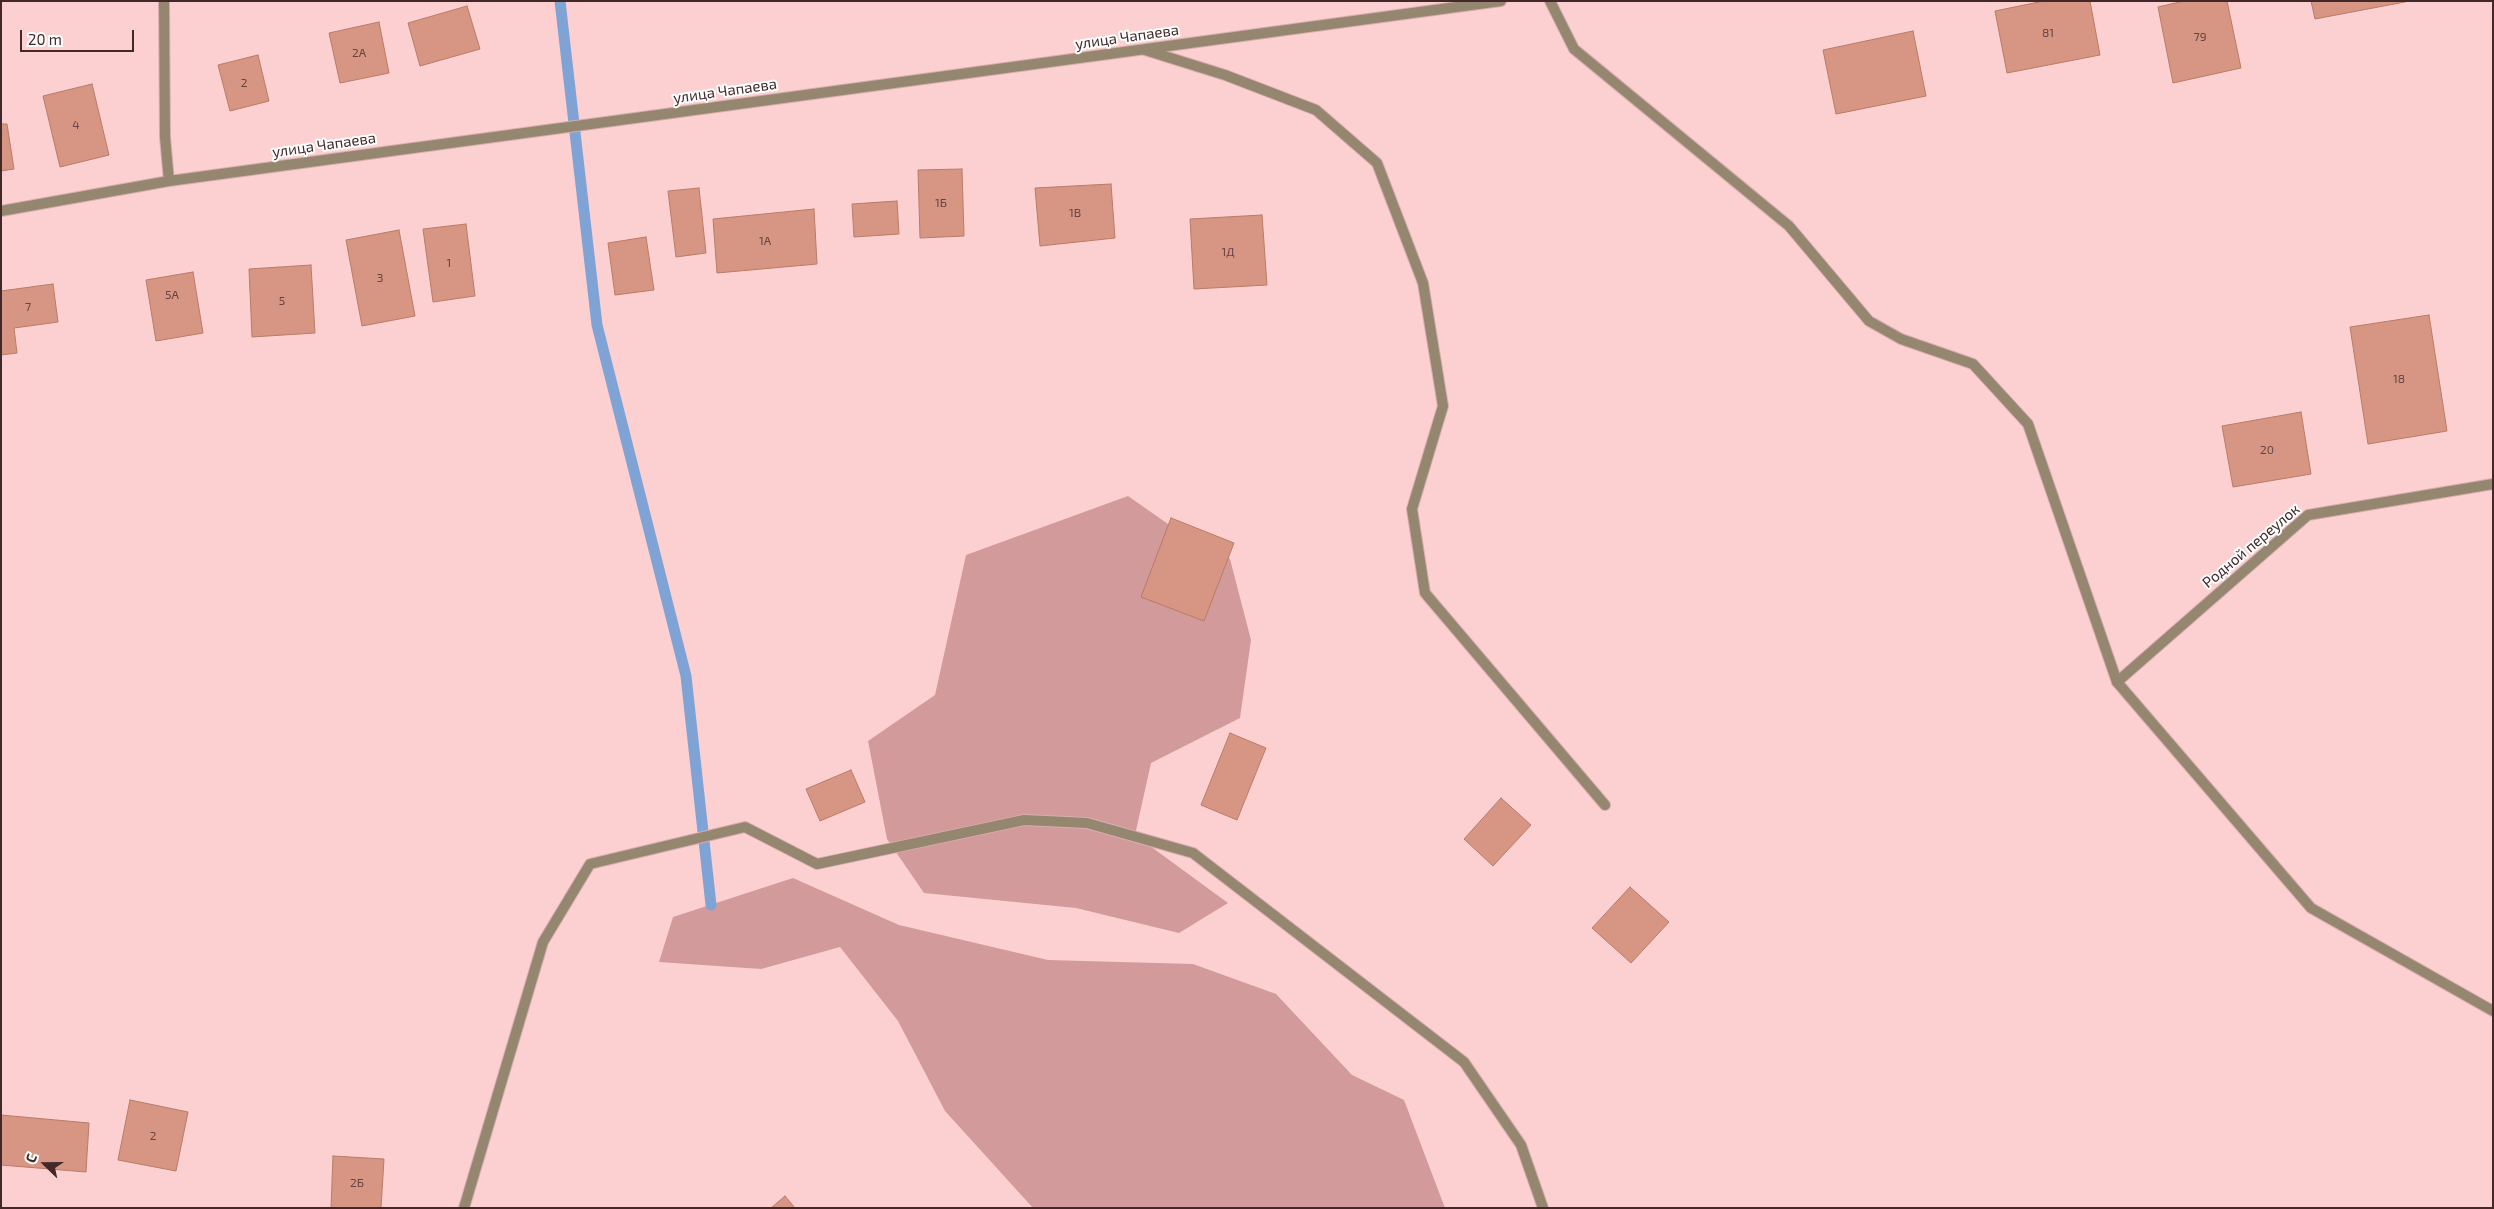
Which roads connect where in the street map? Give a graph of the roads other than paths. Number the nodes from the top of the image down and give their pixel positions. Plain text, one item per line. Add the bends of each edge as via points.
1 (164, 1) edge
2 (1500, 1) edge
3 (1550, 1) edge
4 (1146, 50) junction
5 (169, 181) junction
6 (1, 211) edge
7 (2493, 484) edge
8 (2117, 682) junction
9 (1605, 805) dead end
10 (2493, 1011) edge
11 (464, 1208) edge
12 (1543, 1208) edge

1 - 5 street via 165,137
2 - 4 street, улица Чапаева
3 - 8 street via 1574,50 1789,226 1869,321 1901,340 1973,364 2028,424
4 - 5 street, улица Чапаева
4 - 9 street via 1225,74 1316,110 1377,163 1423,283 1443,406 1412,509 1425,593
5 - 6 street, улица Чапаева
7 - 8 street, Родной переулок via 2308,515
8 - 10 street via 2311,908
11 - 12 street via 543,942 590,864 745,827 817,864 1024,820 1087,823 1193,853 1464,1062 1521,1145

